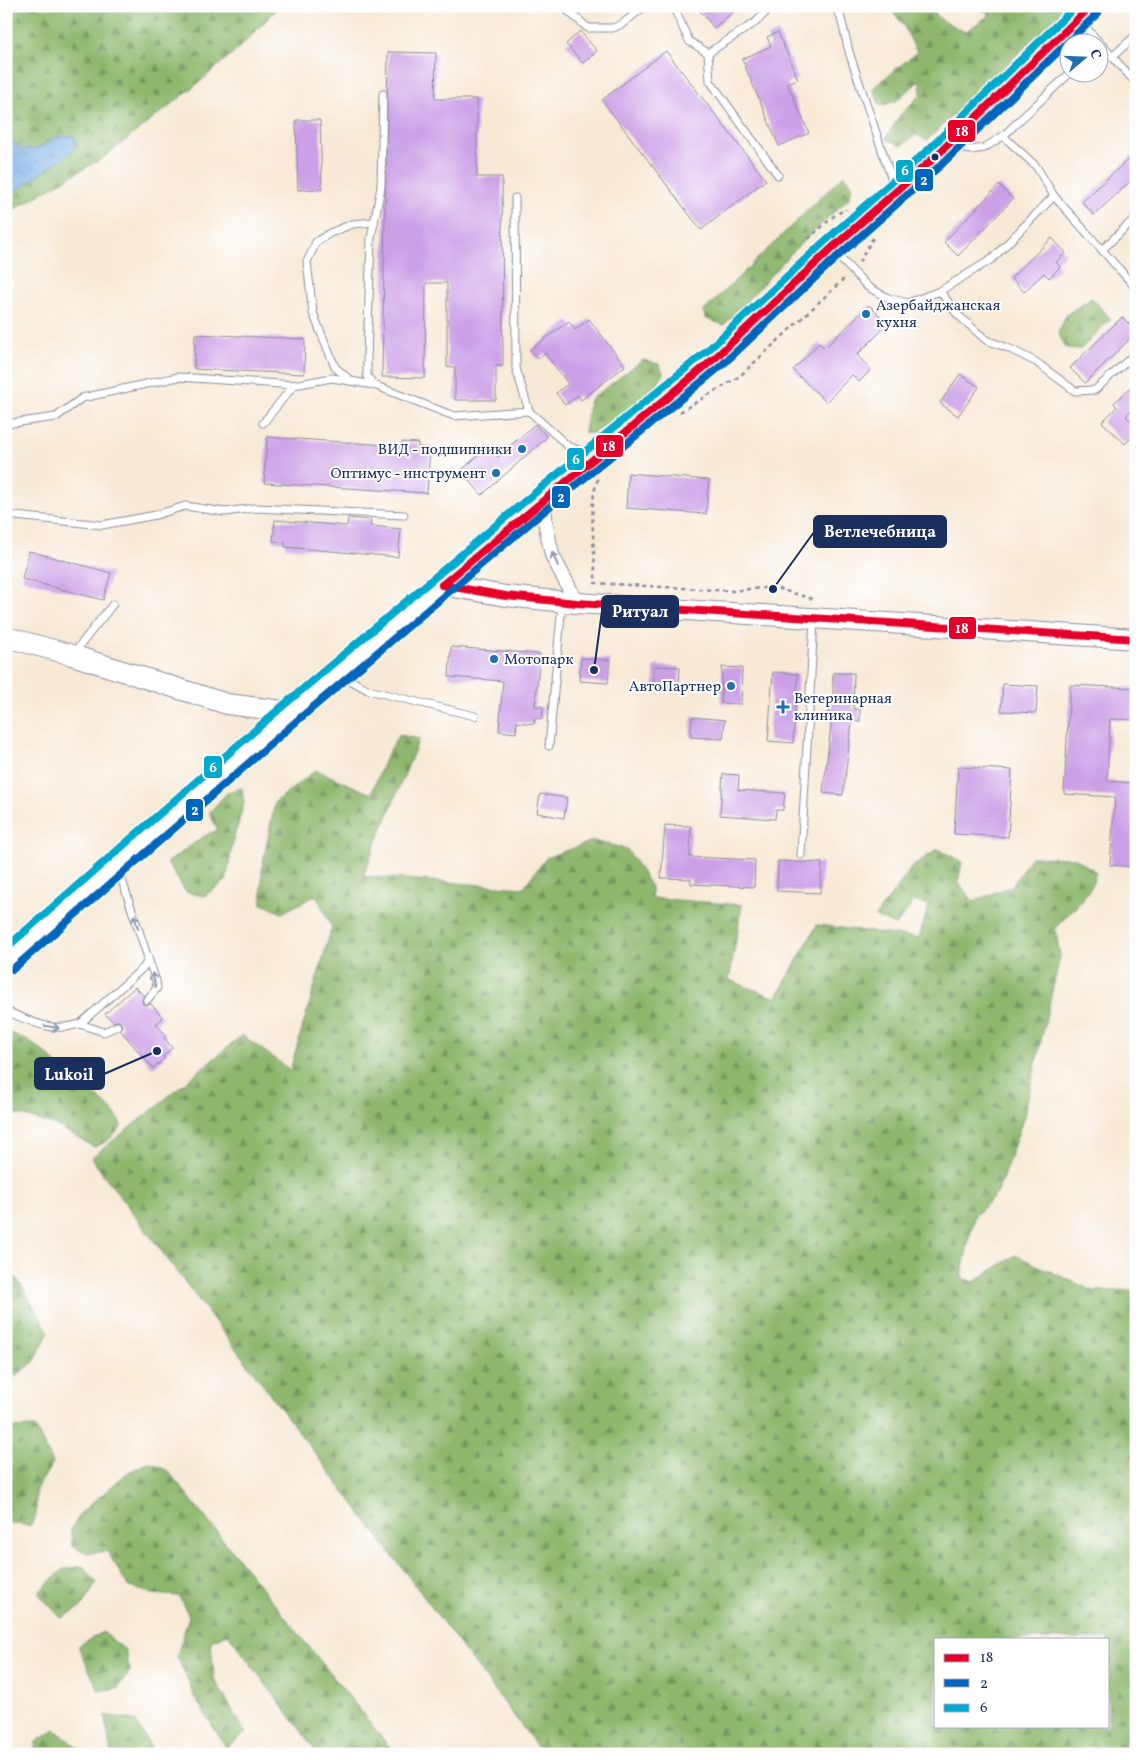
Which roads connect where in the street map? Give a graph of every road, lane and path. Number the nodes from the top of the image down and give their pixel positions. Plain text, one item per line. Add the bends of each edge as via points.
1 (562, 6) edge
2 (645, 6) edge
3 (674, 6) edge
4 (766, 6) edge
5 (833, 6) edge
6 (1084, 13) edge
7 (1094, 32) edge
8 (1136, 35) edge
9 (708, 52) junction
10 (1112, 57) joint
11 (1061, 82) edge
12 (1136, 83) edge
13 (383, 94) dead end
14 (1004, 136) junction
15 (947, 146) junction
16 (778, 175) dead end
17 (896, 192) junction
18 (1054, 196) junction
19 (515, 198) dead end
20 (850, 208) dead end
21 (1136, 217) edge
22 (374, 222) junction
23 (874, 235) dead end
24 (808, 239) dead end
25 (831, 249) junction
26 (1102, 250) junction
27 (853, 271) junction
28 (1136, 288) edge
29 (940, 291) junction
30 (1136, 353) edge
31 (351, 381) junction
32 (294, 385) junction
33 (374, 385) junction
34 (528, 411) junction
35 (673, 416) dead end
36 (263, 423) dead end
37 (6, 424) edge
38 (597, 467) junction
39 (546, 498) junction
40 (6, 515) edge
41 (404, 515) dead end
42 (442, 585) junction
43 (569, 602) junction
44 (113, 604) dead end
45 (816, 610) junction
46 (6, 637) edge
47 (1136, 639) edge
48 (72, 655) junction
49 (338, 673) junction
50 (291, 712) junction
51 (475, 716) dead end
52 (549, 746) dead end
53 (801, 855) dead end
54 (117, 866) junction
55 (8, 957) edge
56 (148, 958) junction
57 (147, 1000) dead end
58 (6, 1011) edge
59 (80, 1024) junction
60 (116, 1026) dead end

1 - 2 lane via 588,28 613,28
3 - 9 lane via 689,42
4 - 9 lane via 767,11 756,22
5 - 17 lane via 840,15 850,55
6 - 7 lane
6 - 15 main road
8 - 10 lane
9 - 16 lane via 710,81
10 - 12 lane
11 - 14 lane
13 - 22 lane via 380,187
14 - 15 lane via 984,148 971,150
14 - 18 lane via 1036,166
15 - 17 main road
17 - 25 main road
18 - 26 lane
18 - 29 lane via 992,259
19 - 34 lane via 516,368
20 - 24 path via 836,215
21 - 26 lane
22 - 31 lane via 352,224 330,233 316,242 307,262 313,313 335,367
22 - 33 lane via 367,376
23 - 27 path
25 - 27 lane
25 - 38 main road
26 - 28 lane
27 - 29 lane via 868,287 888,298 908,303
27 - 35 path via 740,376
29 - 30 lane via 957,314 986,340 1036,362 1075,391 1095,390
31 - 32 lane via 332,378
31 - 33 lane
32 - 36 lane
32 - 37 lane via 178,377 82,398 56,417
33 - 34 lane via 454,416
34 - 38 lane
38 - 39 main road
38 - 45 path via 593,514 595,583 725,590 779,589
39 - 42 main road
43 -> 39 street via 552,555 545,521
40 - 41 lane via 102,525 185,506 225,512 255,508
42 - 43 street
42 - 49 main road
43 - 45 street
43 - 52 lane
44 - 48 lane
45 - 47 street
45 - 53 lane
46 - 48 street
48 - 50 street via 227,704
49 - 50 main road
49 - 51 lane via 368,690
50 - 54 main road
54 - 55 main road
56 -> 54 lane
57 -> 56 lane via 157,988
56 - 59 lane via 141,970
58 -> 59 lane via 51,1027
59 - 60 lane via 104,1032

